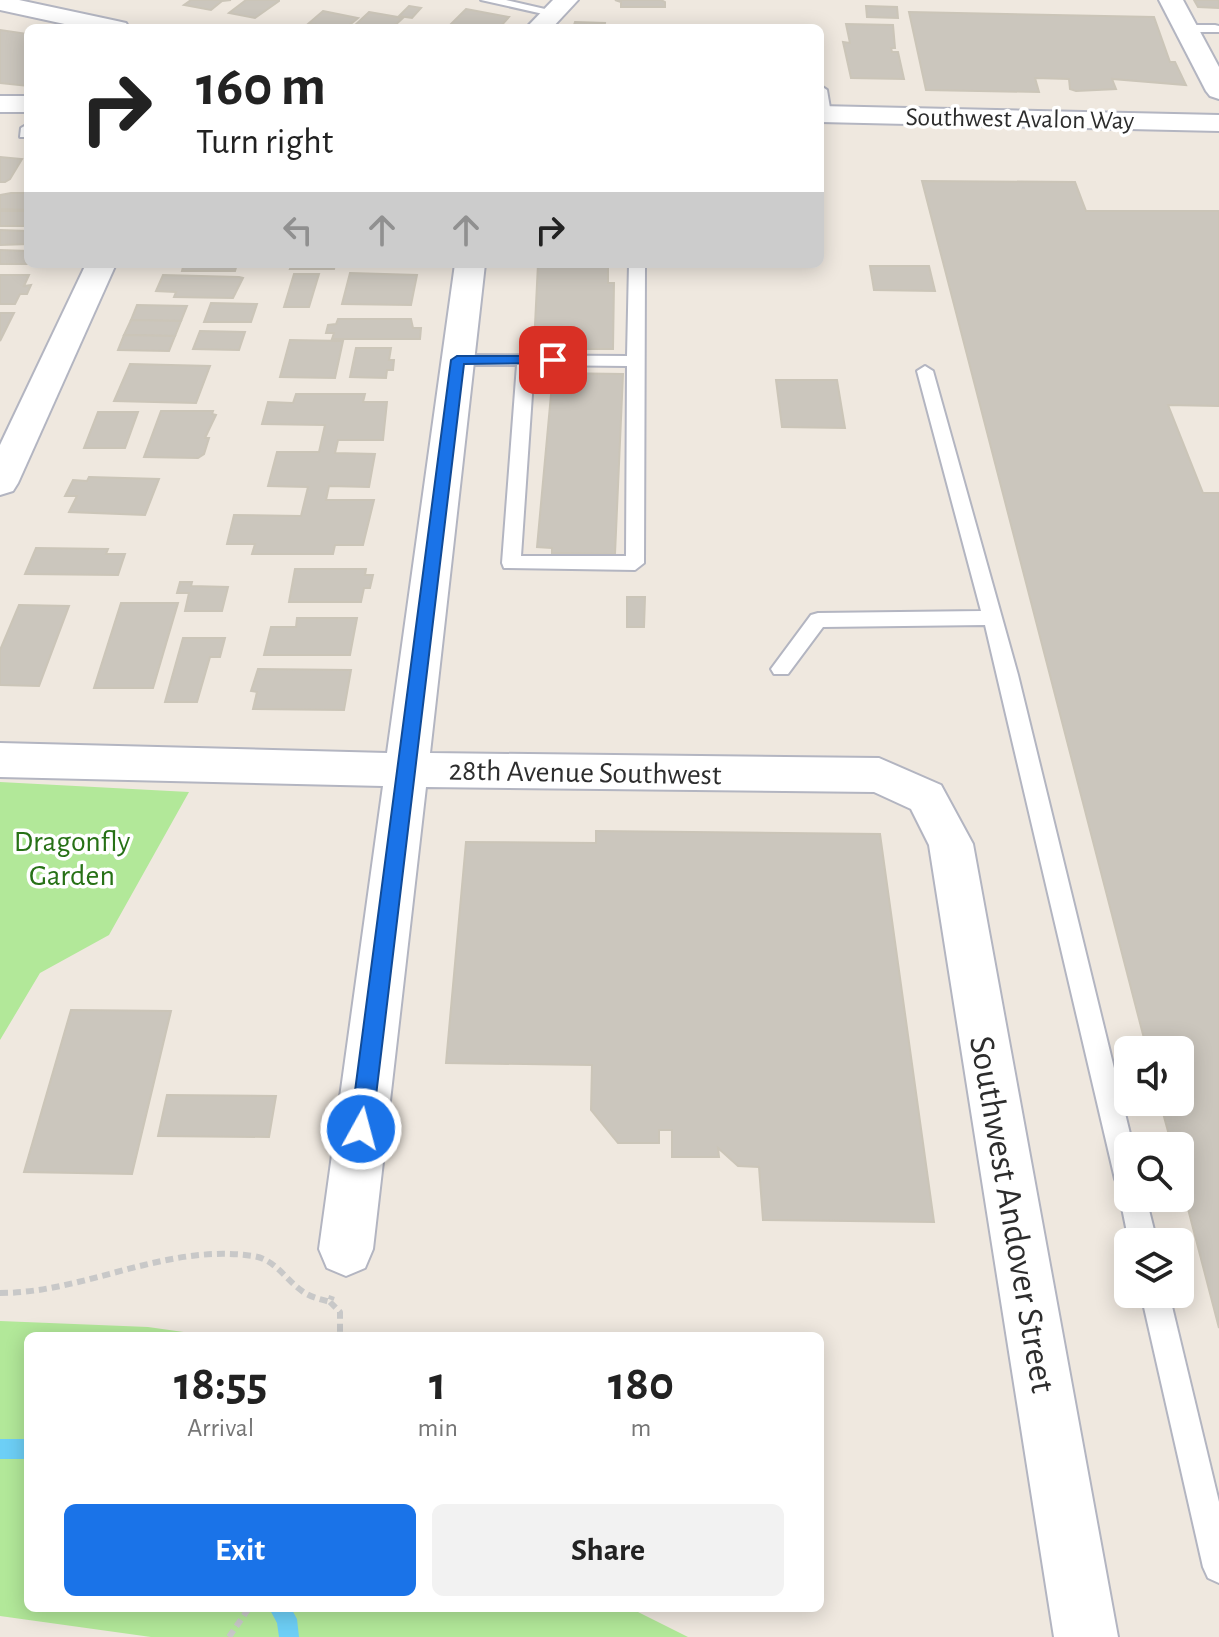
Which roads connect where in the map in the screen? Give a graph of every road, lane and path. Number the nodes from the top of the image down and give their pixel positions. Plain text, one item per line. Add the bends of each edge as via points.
1 (487, 0) edge
2 (1171, 0) edge
3 (0, 3) edge
4 (552, 13) edge
5 (98, 24) edge
6 (1186, 28) junction
7 (1215, 29) dead end
8 (1219, 91) edge
9 (0, 104) edge
10 (24, 104) edge
11 (824, 106) edge
12 (1219, 123) edge
13 (99, 268) edge
14 (469, 268) edge
15 (637, 268) edge
16 (457, 360) junction
17 (526, 360) junction
18 (635, 361) junction
19 (925, 371) dead end
20 (0, 483) edge
21 (992, 618) junction
22 (781, 669) dead end
23 (0, 760) edge
24 (406, 770) junction
25 (926, 797) joint
26 (1117, 1132) edge
27 (346, 1249) joint
28 (0, 1293) edge
29 (330, 1302) junction
30 (1158, 1308) edge
31 (340, 1332) edge
32 (1219, 1567) edge
33 (246, 1612) edge
34 (229, 1637) edge
35 (1086, 1637) edge

1 - 4 lane
2 - 6 street
3 - 5 street
6 - 7 lane
6 - 8 street
9 - 10 street
11 - 12 street, Southwest Avalon Way
13 - 20 street
14 - 16 street
15 - 18 lane
16 - 17 lane
16 - 24 street
17 - 18 lane
17 - 18 lane via 511,563 635,563
19 - 21 lane
21 - 22 lane via 818,620
21 - 26 lane
23 - 24 street, 28th Avenue Southwest
24 - 25 street, 28th Avenue Southwest via 879,775
24 - 27 street
25 - 35 street, Southwest Andover Street via 951,844
27 - 29 path
28 - 29 path via 45,1290 153,1261 234,1255 258,1256 277,1266 298,1289
29 - 31 path via 340,1312
30 - 32 lane
33 - 34 path

